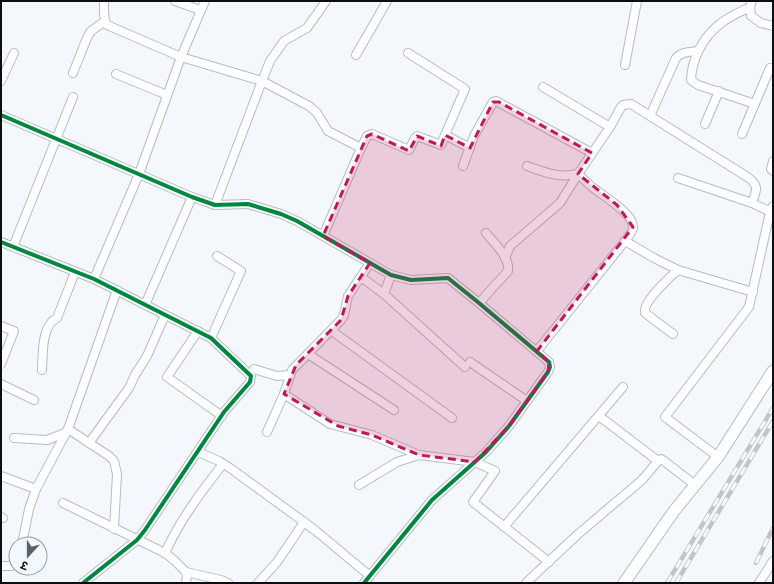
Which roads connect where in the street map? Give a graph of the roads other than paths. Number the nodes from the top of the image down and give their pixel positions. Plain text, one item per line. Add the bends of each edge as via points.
1 (104, 1) edge
2 (175, 1) edge
3 (205, 1) edge
4 (326, 1) edge
5 (387, 1) edge
6 (637, 1) edge
7 (751, 4) edge
8 (200, 10) junction
9 (105, 21) junction
10 (773, 26) edge
11 (697, 51) junction
12 (14, 53) dead end
13 (408, 53) dead end
14 (356, 55) dead end
15 (181, 57) junction
16 (625, 65) dead end
17 (770, 68) dead end
18 (73, 73) dead end
19 (116, 74) dead end
20 (262, 81) junction
21 (1, 82) edge
22 (543, 87) dead end
23 (719, 91) junction
24 (167, 95) junction
25 (73, 97) dead end
26 (754, 104) junction
27 (1, 115) edge
28 (650, 116) junction
29 (705, 124) dead end
30 (610, 128) junction
31 (742, 134) dead end
32 (445, 135) junction
33 (57, 139) junction
34 (361, 148) junction
35 (470, 148) junction
36 (592, 153) junction
37 (773, 161) edge
38 (463, 166) dead end
39 (527, 166) dead end
40 (773, 171) edge
41 (139, 174) junction
42 (578, 174) junction
43 (678, 178) dead end
44 (192, 197) junction
45 (752, 204) junction
46 (215, 205) junction
47 (772, 210) edge
48 (486, 232) dead end
49 (323, 236) junction
50 (625, 240) junction
51 (1, 242) edge
52 (13, 247) junction
53 (217, 256) dead end
54 (506, 258) junction
55 (370, 263) junction
56 (678, 270) junction
57 (75, 272) junction
58 (391, 275) junction
59 (361, 277) junction
60 (94, 279) junction
61 (117, 290) junction
62 (753, 292) junction
63 (384, 294) junction
64 (479, 303) junction
65 (145, 305) junction
66 (165, 315) junction
67 (1, 326) edge
68 (332, 330) junction
69 (198, 331) junction
70 (673, 334) dead end
71 (211, 338) junction
72 (537, 351) junction
73 (308, 354) junction
74 (1, 364) edge
75 (254, 368) dead end
76 (42, 370) dead end
77 (773, 372) edge
78 (290, 375) junction
79 (1, 384) edge
80 (623, 387) dead end
81 (284, 394) junction
82 (34, 400) dead end
83 (527, 401) junction
84 (394, 410) dead end
85 (222, 416) junction
86 (599, 416) junction
87 (452, 418) dead end
88 (67, 431) junction
89 (267, 432) dead end
90 (14, 438) dead end
91 (89, 443) junction
92 (198, 452) junction
93 (419, 455) junction
94 (718, 457) junction
95 (658, 461) junction
96 (475, 462) junction
97 (223, 464) junction
98 (1, 476) edge
99 (359, 484) dead end
100 (695, 485) junction
101 (36, 489) junction
102 (63, 503) dead end
103 (304, 522) junction
104 (504, 527) junction
105 (114, 529) junction
106 (24, 536) edge
107 (137, 540) junction
108 (165, 553) junction
109 (773, 561) edge
110 (549, 562) junction
111 (186, 572) junction
112 (370, 576) junction
113 (83, 583) edge
114 (186, 583) edge
115 (228, 583) edge
116 (258, 583) edge
117 (364, 583) edge
118 (526, 583) edge
119 (624, 583) edge
120 (759, 583) edge

1 - 9 street
2 - 8 street
3 - 8 street
4 - 20 street via 307,28 284,41 270,61
5 - 14 street
6 - 16 street
7 - 10 street via 751,16
7 - 11 street via 720,24
8 - 15 street
9 - 15 street via 107,25
9 - 18 street via 91,31
11 - 23 street via 691,80 698,85
11 - 28 street via 676,58
12 - 21 street
13 - 32 street via 465,89
15 - 20 street
15 - 24 street
17 - 26 street
19 - 24 street
20 - 34 street via 309,106 317,113 328,131
20 - 46 street
22 - 30 street
23 - 26 street
23 - 29 street
24 - 41 street
25 - 33 street
26 - 31 street
27 - 33 street
28 - 30 street via 631,104 623,104
28 - 45 street via 756,184
30 - 36 street
32 - 34 street via 441,145 417,136 409,150 369,134
32 - 35 street
33 - 41 street
33 - 52 street
34 - 49 street
35 - 36 street via 480,124 496,101
35 - 38 street
36 - 42 street
37 - 40 street
39 - 42 street via 551,174
41 - 44 street
41 - 60 street
42 - 50 street via 617,205 632,221 632,230
42 - 54 street via 560,203 510,246
43 - 45 street
44 - 46 street
44 - 65 street
45 - 47 street
46 - 49 street via 248,204 260,207 297,221
47 - 62 street
48 - 54 street
49 - 55 street
50 - 56 street
50 - 72 street
51 - 52 street
52 - 57 street
53 - 71 street via 241,271
54 - 64 street via 508,271
55 - 58 street
55 - 59 street
56 - 62 street
56 - 70 street via 660,287 644,310
57 - 60 street
57 - 76 street via 57,318 52,320 45,332
58 - 63 street
58 - 64 street via 411,280 448,278
59 - 63 street
59 - 68 street via 348,296 342,320
60 - 61 street
61 - 65 street
61 - 88 street
62 - 94 street via 749,308 665,417
63 - 83 street via 468,364
64 - 72 street
65 - 66 street
66 - 69 street
66 - 91 street via 148,356 129,388
67 - 74 street via 14,331
68 - 73 street
68 - 87 street
69 - 71 street
69 - 85 street via 167,377
71 - 85 street via 251,376 250,382
72 - 83 street via 549,362 550,367
73 - 78 street
73 - 84 street
75 - 78 street via 278,376
77 - 94 street
78 - 81 street
79 - 82 street
80 - 86 street
81 - 89 street
81 - 93 street via 330,424 372,435
83 - 96 street via 509,426
85 - 92 street
86 - 95 street
86 - 104 street
88 - 90 street via 47,440
88 - 91 street
88 - 101 street
91 - 105 street via 114,461 117,474
92 - 97 street
92 - 107 street
93 - 96 street
93 - 99 street via 397,462
94 - 100 street
95 - 100 street via 661,459
95 - 110 street via 642,480
96 - 104 street via 495,471 473,502
96 - 112 street via 432,500
97 - 103 street
97 - 108 street via 195,501
98 - 101 street
100 - 119 street
101 - 106 street
102 - 105 street
103 - 112 street
103 - 116 street via 277,562
104 - 110 street
105 - 107 street
107 - 108 street
107 - 113 street
108 - 111 street
109 - 120 street
110 - 118 street
111 - 114 street
111 - 115 street
112 - 117 street

